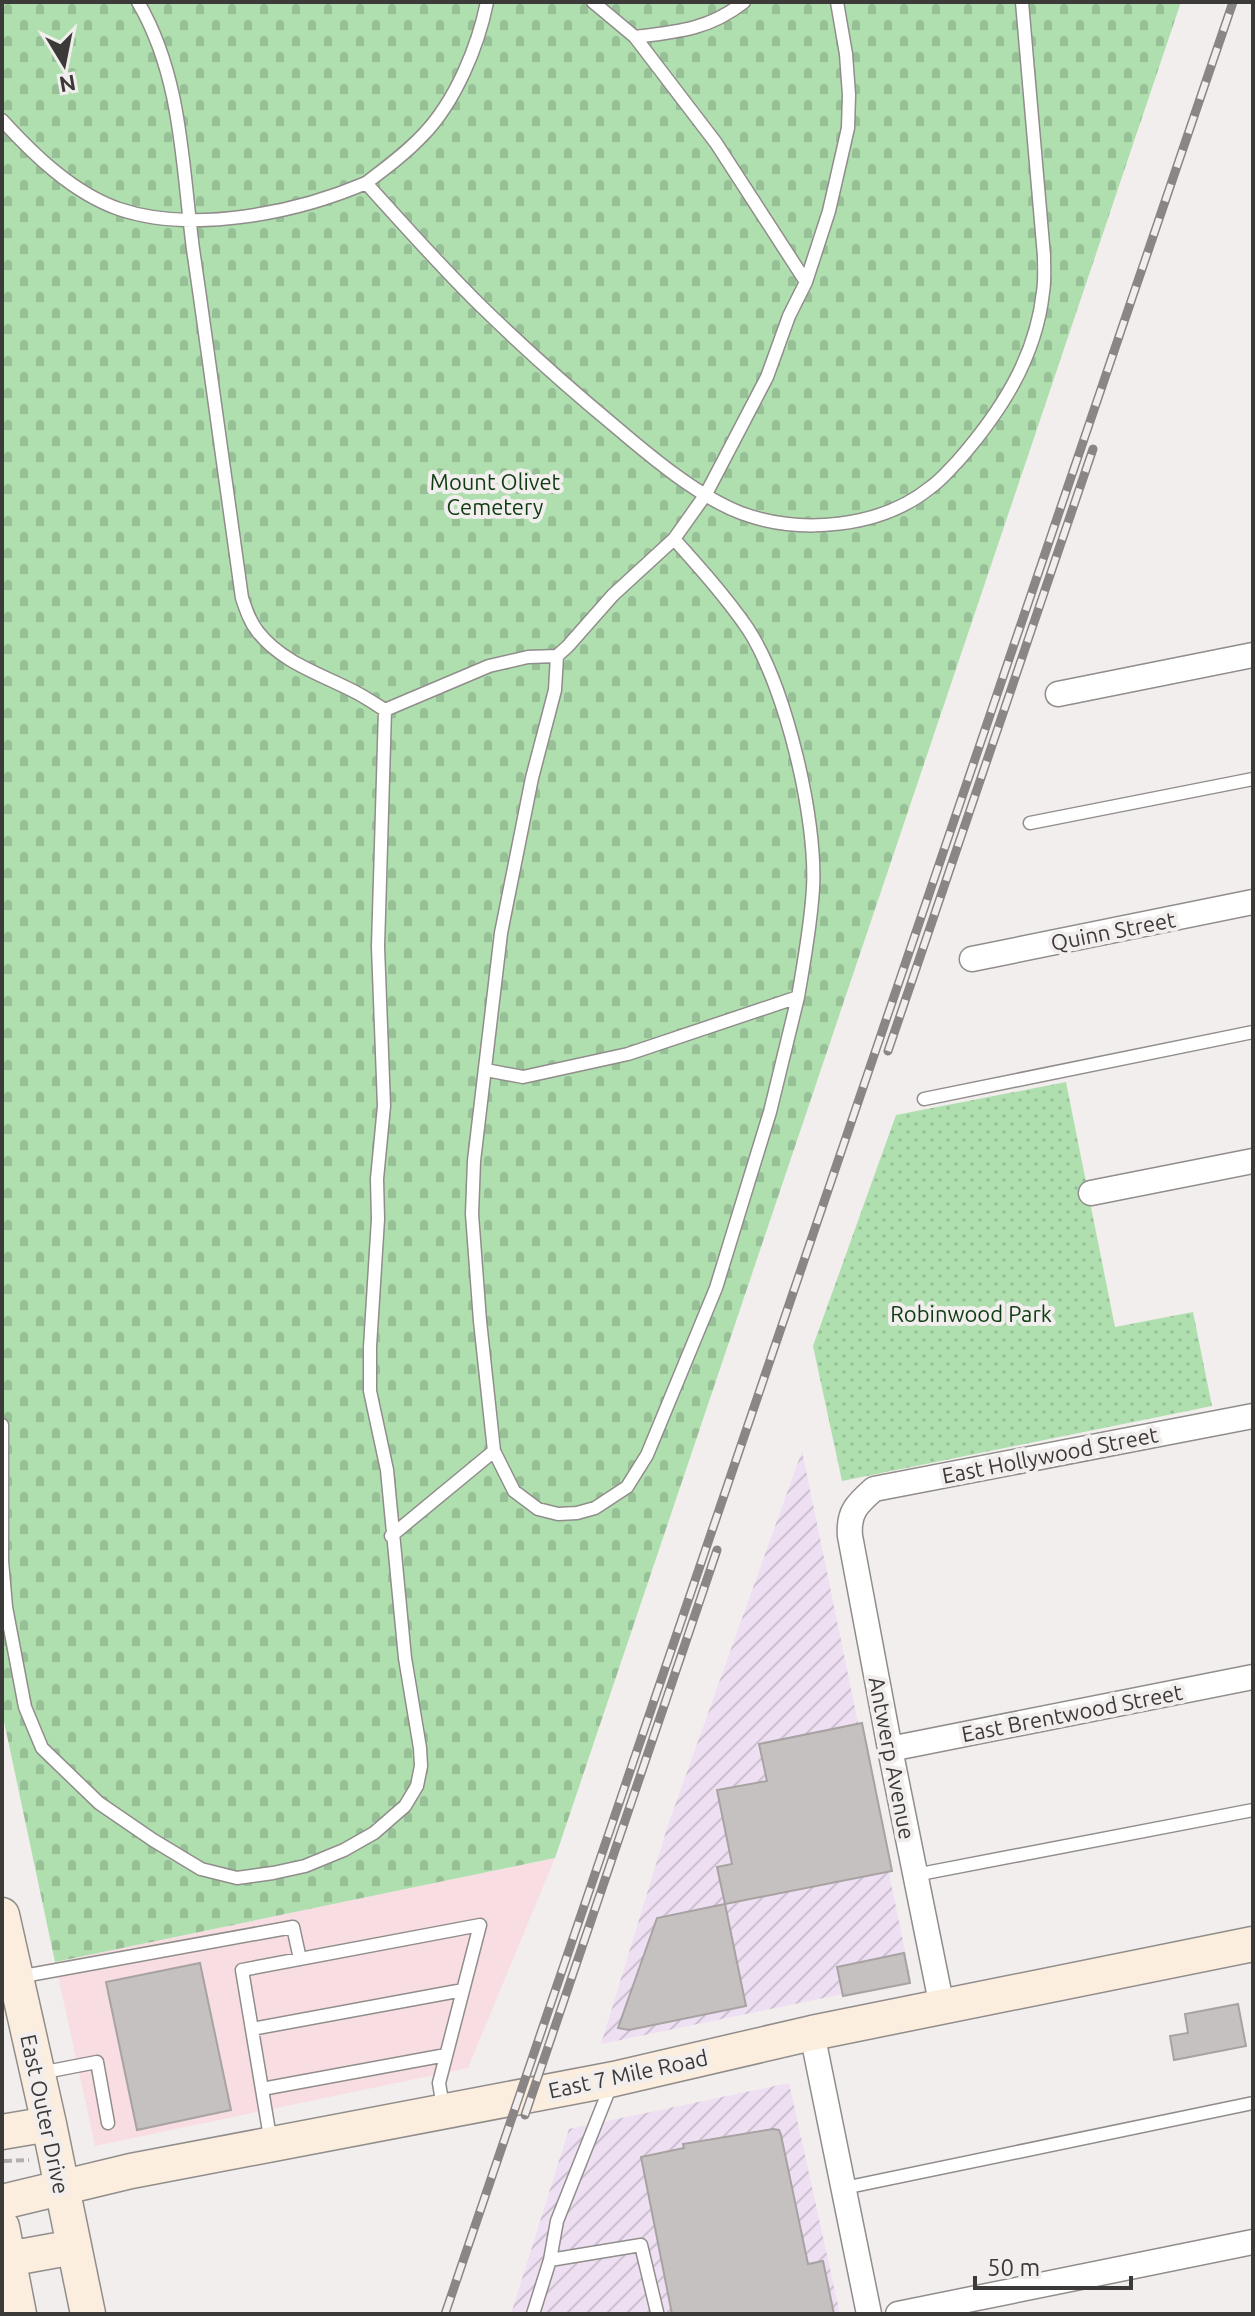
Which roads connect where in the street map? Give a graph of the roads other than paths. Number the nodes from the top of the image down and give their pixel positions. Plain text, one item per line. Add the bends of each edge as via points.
1 (138, 2) edge
2 (487, 2) edge
3 (593, 2) edge
4 (744, 2) edge
5 (837, 2) edge
6 (1022, 2) edge
7 (635, 37) junction
8 (2, 120) edge
9 (366, 183) junction
10 (189, 219) junction
11 (806, 282) junction
12 (706, 494) junction
13 (674, 539) junction
14 (1253, 655) edge
15 (557, 656) junction
16 (1058, 694) dead end
17 (385, 710) junction
18 (1253, 779) edge
19 (1030, 823) dead end
20 (1253, 902) edge
21 (972, 959) dead end
22 (798, 997) junction
23 (1253, 1032) edge
24 (486, 1070) junction
25 (924, 1099) dead end
26 (1253, 1161) edge
27 (1091, 1193) dead end
28 (1253, 1416) edge
29 (2, 1425) edge
30 (494, 1451) junction
31 (855, 1509) joint
32 (391, 1536) junction
33 (1253, 1677) edge
34 (890, 1749) junction
35 (1253, 1810) edge
36 (915, 1875) junction
37 (2, 1915) edge
38 (1253, 1944) edge
39 (300, 1959) junction
40 (9, 1986) edge
41 (463, 1990) junction
42 (942, 2007) junction
43 (252, 2029) junction
44 (812, 2033) junction
45 (446, 2055) junction
46 (36, 2069) junction
47 (614, 2079) junction
48 (262, 2089) junction
49 (1253, 2103) edge
50 (444, 2111) junction
51 (108, 2123) dead end
52 (49, 2124) junction
53 (271, 2143) junction
54 (3, 2147) edge
55 (61, 2188) junction
56 (844, 2188) junction
57 (2, 2202) edge
58 (1253, 2242) edge
59 (5, 2243) edge
60 (74, 2247) junction
61 (550, 2260) junction
62 (657, 2312) dead end
63 (19, 2314) edge
64 (88, 2314) edge
65 (533, 2314) edge
66 (869, 2314) edge
67 (898, 2314) edge

1 - 10 lane via 155,37 178,116
2 - 9 lane via 456,89 425,133
3 - 7 lane
4 - 7 lane via 714,22
5 - 11 lane via 846,54 848,128
6 - 12 lane via 1044,291 1028,354 1011,390 977,439 932,487 881,514 846,522 777,522
7 - 11 lane via 716,143
8 - 10 lane via 46,163 99,200 156,218
9 - 10 lane via 272,212
9 - 12 lane via 483,308 569,388 650,456
10 - 17 lane via 249,618 281,653
11 - 12 lane via 767,377
12 - 13 lane
13 - 15 lane
13 - 22 lane via 749,631 775,687 796,757 810,820 814,885
14 - 16 street
15 - 17 lane via 489,666
15 - 24 lane via 555,690 501,933
17 - 32 lane via 378,947 384,1106 370,1391 387,1470
18 - 19 lane
20 - 21 street, Quinn Street
22 - 24 lane via 628,1054 523,1077
22 - 30 lane via 770,1112 716,1288 639,1471 627,1487 595,1508 558,1514 538,1509 514,1491
23 - 25 lane
24 - 30 lane via 472,1214
26 - 27 street
28 - 31 street, East Hollywood Street via 874,1489
29 - 32 lane via 6,1607 25,1707 42,1748 99,1803 201,1869 237,1878 305,1866 374,1833 405,1806 417,1786 420,1748
30 - 32 lane
31 - 34 street, Antwerp Avenue via 850,1536
33 - 34 street, East Brentwood Street
34 - 36 street, Antwerp Avenue
35 - 36 lane
36 - 42 street, Antwerp Avenue
37 - 40 street, East Outer Drive
38 - 42 street, East 7 Mile Road
39 - 40 lane via 293,1927
39 - 41 lane via 480,1925
39 - 43 lane via 242,1970
40 - 46 street, East Outer Drive
41 - 43 lane
41 - 45 lane
42 - 44 street, East 7 Mile Road
43 - 48 lane
44 - 47 street, East 7 Mile Road
44 - 56 street
45 - 48 lane
45 - 50 lane via 439,2083
46 - 51 lane via 97,2062
46 - 52 street, East Outer Drive
47 - 50 street, East 7 Mile Road
47 - 61 lane via 557,2221
48 - 53 lane
49 - 56 lane
50 - 53 street, East 7 Mile Road
52 - 54 street
52 - 55 street, East Outer Drive
53 - 55 street, East 7 Mile Road
55 - 57 street, East 7 Mile Road
55 - 60 street, East Outer Drive
56 - 66 street
58 - 67 street
59 - 60 street
59 - 63 street
60 - 64 street, East Outer Drive
61 - 62 lane via 641,2245
61 - 65 lane

